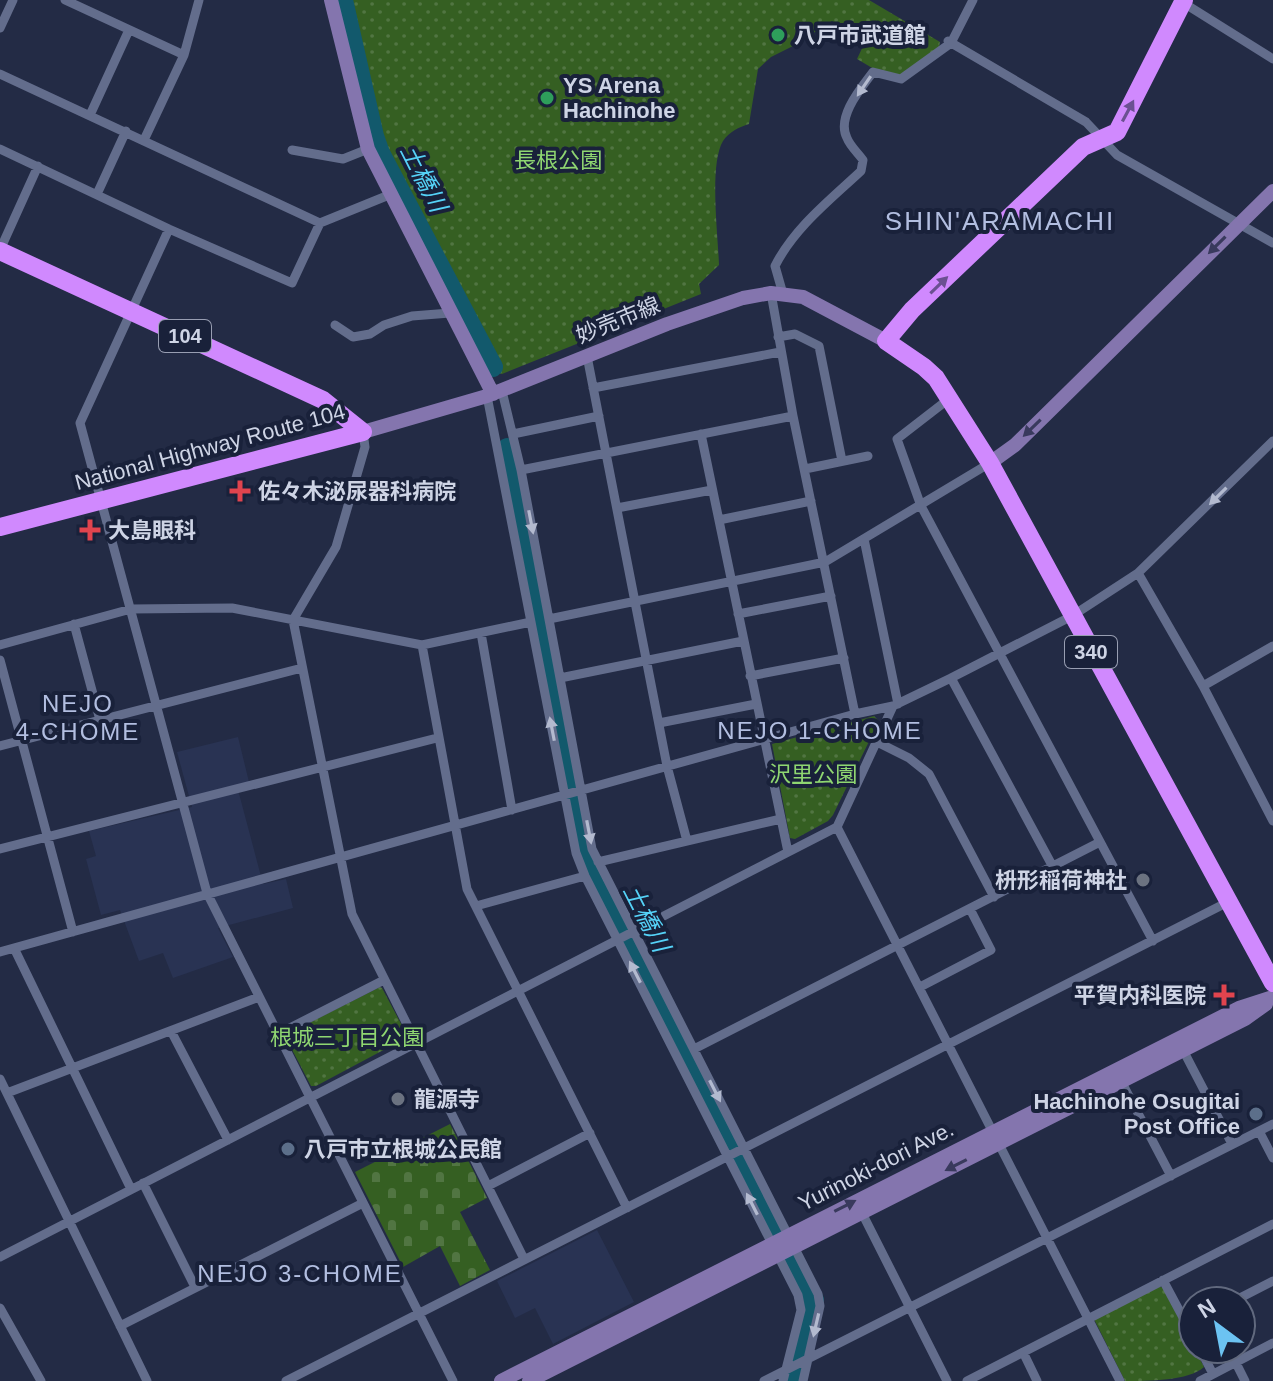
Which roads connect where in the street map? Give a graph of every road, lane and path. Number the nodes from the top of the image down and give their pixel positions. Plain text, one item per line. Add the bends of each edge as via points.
1 (13, 0) edge
2 (65, 0) edge
3 (199, 0) edge
4 (331, 0) edge
5 (973, 0) edge
6 (1183, 1) edge
7 (0, 28) edge
8 (129, 30) junction
9 (948, 41) junction
10 (184, 55) junction
11 (1273, 59) edge
12 (0, 74) edge
13 (90, 115) junction
14 (126, 131) junction
15 (1104, 139) junction
16 (144, 140) junction
17 (0, 149) edge
18 (368, 149) junction
19 (292, 150) dead end
20 (38, 166) junction
21 (1273, 191) edge
22 (97, 194) junction
23 (389, 195) junction
24 (320, 223) junction
25 (1238, 223) junction
26 (169, 229) junction
27 (1273, 243) edge
28 (0, 250) edge
29 (777, 294) junction
30 (132, 312) junction
31 (450, 313) junction
32 (335, 325) dead end
33 (778, 337) junction
34 (886, 341) junction
35 (780, 352) junction
36 (587, 356) junction
37 (593, 388) junction
38 (494, 394) junction
39 (950, 398) junction
40 (599, 416) junction
41 (793, 416) junction
42 (363, 432) junction
43 (513, 434) junction
44 (701, 434) junction
45 (1273, 441) edge
46 (607, 452) junction
47 (868, 456) dead end
48 (842, 461) junction
49 (990, 463) junction
50 (805, 469) junction
51 (521, 470) junction
52 (712, 490) junction
53 (101, 499) junction
54 (811, 501) junction
55 (921, 506) junction
56 (617, 508) junction
57 (719, 520) junction
58 (0, 527) edge
59 (864, 539) junction
60 (825, 562) junction
61 (1138, 573) junction
62 (731, 582) junction
63 (831, 596) junction
64 (636, 600) junction
65 (131, 609) junction
66 (738, 614) junction
67 (1072, 616) junction
68 (549, 619) junction
69 (293, 620) junction
70 (531, 622) junction
71 (74, 624) junction
72 (481, 633) junction
73 (743, 641) junction
74 (0, 645) edge
75 (422, 645) junction
76 (1273, 646) edge
77 (998, 654) junction
78 (844, 658) junction
79 (0, 660) edge
80 (647, 662) junction
81 (302, 668) junction
82 (750, 676) junction
83 (560, 678) junction
84 (951, 678) junction
85 (1203, 686) junction
86 (756, 704) junction
87 (896, 705) junction
88 (156, 706) junction
89 (855, 714) junction
90 (100, 720) junction
91 (659, 723) junction
92 (437, 738) junction
93 (22, 740) junction
94 (763, 740) junction
95 (877, 742) junction
96 (0, 746) edge
97 (667, 766) junction
98 (321, 767) junction
99 (581, 791) junction
100 (564, 795) junction
101 (183, 803) junction
102 (512, 810) junction
103 (781, 819) junction
104 (1273, 821) edge
105 (455, 826) junction
106 (837, 827) junction
107 (47, 837) junction
108 (687, 841) junction
109 (1100, 842) junction
110 (0, 849) edge
111 (788, 852) junction
112 (342, 859) junction
113 (598, 862) junction
114 (1053, 867) junction
115 (585, 876) junction
116 (207, 893) junction
117 (994, 897) junction
118 (1228, 902) junction
119 (476, 906) junction
120 (970, 909) junction
121 (634, 930) junction
122 (73, 932) junction
123 (618, 938) junction
124 (1153, 941) junction
125 (898, 946) junction
126 (14, 948) junction
127 (0, 952) edge
128 (1271, 972) edge
129 (384, 980) junction
130 (920, 987) junction
131 (518, 990) junction
132 (259, 997) junction
133 (1273, 998) edge
134 (171, 1031) junction
135 (278, 1034) junction
136 (416, 1043) junction
137 (949, 1044) junction
138 (694, 1049) junction
139 (1183, 1050) junction
140 (73, 1067) junction
141 (1119, 1076) junction
142 (0, 1079) edge
143 (7, 1093) junction
144 (311, 1097) junction
145 (1273, 1124) edge
146 (1259, 1131) junction
147 (590, 1133) junction
148 (996, 1138) junction
149 (228, 1140) junction
150 (1232, 1144) junction
151 (743, 1148) junction
152 (728, 1156) junction
153 (1273, 1158) edge
154 (1171, 1176) junction
155 (143, 1183) junction
156 (488, 1186) junction
157 (131, 1189) junction
158 (363, 1203) junction
159 (627, 1208) junction
160 (862, 1213) junction
161 (69, 1222) junction
162 (1273, 1224) edge
163 (1047, 1239) junction
164 (791, 1243) junction
165 (776, 1251) junction
166 (0, 1257) edge
167 (524, 1259) junction
168 (1163, 1280) junction
169 (195, 1287) junction
170 (1177, 1303) edge
171 (910, 1306) junction
172 (0, 1308) edge
173 (418, 1314) junction
174 (1087, 1319) junction
175 (120, 1326) junction
176 (1023, 1352) junction
177 (808, 1358) junction
178 (1208, 1365) edge
179 (1232, 1365) edge
180 (786, 1370) junction
181 (1213, 1374) junction
182 (41, 1381) edge
183 (147, 1381) edge
184 (286, 1381) edge
185 (453, 1381) edge
186 (501, 1381) edge
187 (529, 1381) edge
188 (764, 1381) edge
189 (783, 1381) edge
190 (803, 1381) edge
191 (947, 1381) edge
192 (967, 1381) edge
193 (1037, 1381) edge
194 (1120, 1381) edge
195 (1200, 1381) edge

1 - 7 street
2 - 8 street
3 - 10 street
4 - 18 street
5 - 9 street
6 - 11 street
15 -> 6 highway via 1117,132
8 - 10 street
8 - 13 street
9 - 15 street via 1086,122
9 -> 29 street via 901,79 873,72 845,120 845,136 863,160 861,171 800,228 775,266
10 - 16 street
12 - 13 street
13 - 14 street
14 - 16 street
14 - 22 street
15 - 25 street via 1117,155
34 -> 15 highway via 1083,147
16 - 24 street
17 - 20 street
18 - 19 street via 343,159
18 - 23 street
20 - 22 street
20 - 28 street
21 - 25 street
22 - 26 street
23 - 24 street
23 - 31 street
24 - 26 street via 292,283
25 - 27 street
25 -> 49 street via 1015,445
26 - 30 street
28 - 30 highway, National Highway Route 104 / 104
29 - 33 street
29 - 34 street via 803,297
29 - 36 street, 妙売市線 via 699,312
30 - 42 highway, National Highway Route 104 / 104 via 323,400
30 - 53 street via 80,423
31 - 32 street via 412,316 353,337
31 - 38 street
33 - 35 street
33 - 48 street via 795,334 819,346
34 - 39 highway, 340 via 924,367
35 - 37 street
35 - 41 street
36 - 37 street
36 - 38 street, 妙売市線
37 - 40 street
38 - 42 street, 妙売市線
38 - 43 street
38 - 70 street
39 - 49 highway, 340
39 - 55 street via 897,439
40 - 43 street
40 - 46 street
41 - 44 street
41 - 50 street
42 - 53 highway, National Highway Route 104
42 - 69 street via 365,447 336,547
43 - 51 street
44 - 46 street
44 - 52 street
45 -> 61 street
46 - 51 street
46 - 56 street
47 - 48 street
48 - 50 street
49 - 55 street
49 - 67 highway, 340
50 - 54 street
51 -> 68 street
52 - 56 street
52 - 57 street
53 - 58 highway, National Highway Route 104
53 - 65 street
54 - 57 street
54 - 60 street
55 - 59 street
55 - 77 street
56 - 64 street
57 - 62 street
59 - 60 street
59 - 87 street
60 - 62 street
60 - 63 street
61 - 67 street
61 - 85 street
62 - 64 street
62 - 66 street
63 - 66 street
63 - 78 street
64 - 68 street
64 - 80 street
65 - 69 street via 232,608
65 - 71 street
65 - 88 street
66 - 73 street
67 - 77 street
67 - 118 highway, 340
68 - 83 street
69 - 75 street
69 - 81 street
70 - 72 street
100 -> 70 street
71 - 74 street
71 - 90 street
72 - 75 street
72 - 102 street
73 - 80 street
73 - 82 street
75 - 92 street
76 - 85 street
77 - 84 street
77 - 109 street
78 - 82 street
78 - 89 street
79 - 93 street
80 - 83 street
80 - 91 street
81 - 88 street
81 - 98 street
82 - 86 street
83 - 99 street
84 - 87 street
84 - 114 street
85 - 104 street
86 - 91 street
86 - 94 street
87 - 89 street
87 - 95 street
88 - 90 street
88 - 101 street
89 - 94 street
90 - 93 street
91 - 97 street
92 - 98 street
92 - 105 street
93 - 96 street
93 - 107 street
94 - 97 street
94 - 103 street
95 - 106 street
95 - 117 street via 929,774
97 - 99 street
97 - 108 street
98 - 101 street
98 - 112 street
99 - 100 street
99 -> 113 street
100 - 102 street
100 - 115 street
101 - 107 street
101 - 116 street
102 - 105 street
103 - 108 street
103 - 111 street
105 - 112 street
105 - 119 street via 467,889
106 - 111 street
106 - 125 street
107 - 110 street
107 - 122 street
108 - 113 street
109 - 114 street
109 - 124 street
111 - 121 street
112 - 116 street
112 - 129 street via 352,914
113 - 121 street
114 - 117 street
115 - 119 street
115 - 123 street
116 - 122 street
116 - 132 street
117 - 120 street
118 - 124 street
118 - 128 highway, 340
119 - 131 street
120 - 125 street
120 - 130 street via 991,950
121 - 123 street
121 - 138 street
122 - 126 street
123 - 131 street
152 -> 123 street
124 - 137 street
125 - 130 street
125 - 138 street
126 - 127 street
126 - 140 street
129 - 135 street
129 - 136 street
130 - 137 street
131 - 136 street
131 - 147 street
132 - 134 street
132 - 135 street
133 - 139 street, Yurinoki-dori Ave. via 1245,1019
133 - 141 street, Yurinoki-dori Ave. via 1239,1008
134 - 140 street
134 - 149 street
135 - 144 street
136 - 144 street
136 - 156 street
137 - 148 street
137 - 151 street
138 -> 151 street
139 - 141 street, Yurinoki-dori Ave.
139 - 150 street
140 - 143 street
140 - 157 street
141 - 148 street, Yurinoki-dori Ave.
141 - 154 street
142 - 143 street
143 - 161 street
144 - 149 street
144 - 158 street
145 - 146 street
146 - 150 street
146 - 153 street
147 - 156 street
147 - 159 street
148 -> 160 street, Yurinoki-dori Ave.
148 - 163 street
164 -> 148 street, Yurinoki-dori Ave.
149 - 155 street
150 - 154 street
151 - 152 street
151 - 164 street
152 - 159 street
165 -> 152 street
154 - 163 street
155 - 157 street
155 - 169 street
156 - 167 street
157 - 161 street
158 - 169 street
158 - 173 street
159 - 167 street
160 - 164 street, Yurinoki-dori Ave.
160 - 171 street
161 - 166 street
161 - 175 street
162 - 168 street
163 - 171 street
163 - 174 street
164 - 165 street, Yurinoki-dori Ave.
164 -> 177 street via 820,1306
165 - 180 street via 801,1310
165 - 186 street, Yurinoki-dori Ave.
165 - 187 street, Yurinoki-dori Ave.
167 - 173 street
168 - 170 street
168 - 174 street
169 - 175 street
171 - 177 street
171 - 191 street
172 - 182 street
173 - 184 street
173 - 185 street
174 - 176 street
174 - 194 street
175 - 183 street
176 - 192 street
176 - 193 street
177 - 180 street
177 - 190 street
178 - 181 street
179 - 181 street
180 - 188 street
180 - 189 street
181 - 195 street

